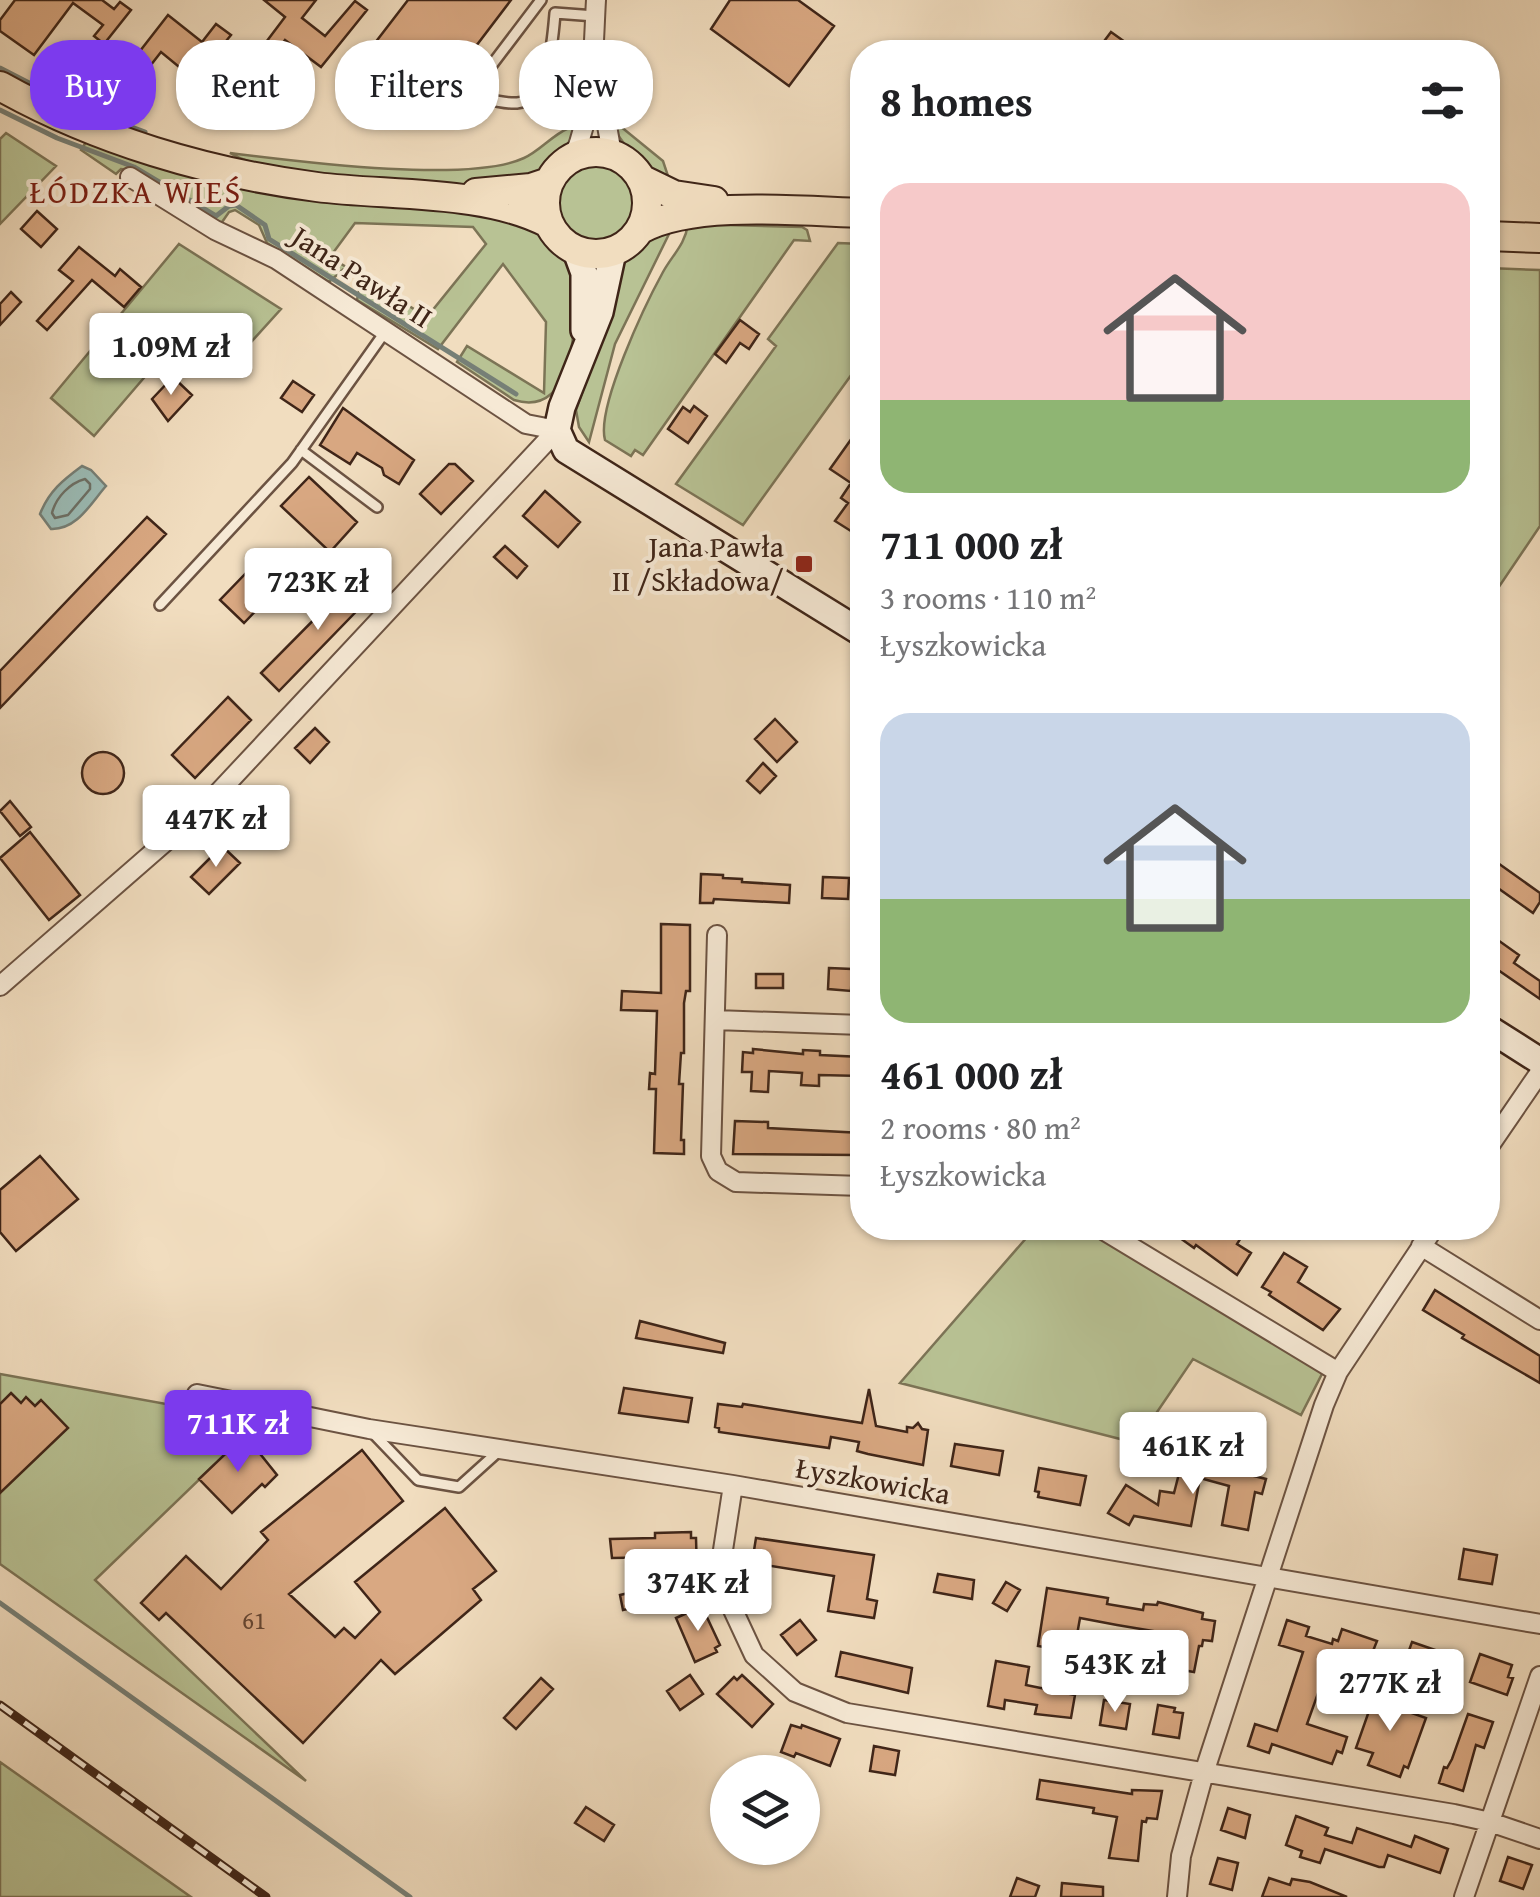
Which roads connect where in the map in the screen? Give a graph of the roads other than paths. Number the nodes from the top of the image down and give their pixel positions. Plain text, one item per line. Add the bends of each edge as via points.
1 (541, 0) edge
2 (595, 8) edge
3 (594, 40) edge
4 (499, 55) edge
5 (0, 86) edge
6 (499, 100) edge
7 (582, 130) edge
8 (608, 130) edge
9 (612, 154) junction
10 (574, 156) junction
11 (130, 177) dead end
12 (642, 179) junction
13 (549, 182) junction
14 (428, 196) junction
15 (754, 209) junction
16 (850, 213) edge
17 (548, 223) junction
18 (641, 229) junction
19 (1500, 236) edge
20 (1540, 238) edge
21 (576, 251) junction
22 (613, 252) junction
23 (386, 330) junction
24 (582, 355) junction
25 (557, 430) junction
26 (301, 450) junction
27 (377, 507) dead end
28 (160, 605) dead end
29 (850, 626) edge
30 (717, 935) dead end
31 (0, 986) edge
32 (715, 1020) junction
33 (850, 1025) edge
34 (1500, 1036) edge
35 (1540, 1061) edge
36 (1540, 1072) edge
37 (1500, 1130) edge
38 (850, 1186) edge
39 (1120, 1240) edge
40 (1426, 1240) edge
41 (1430, 1240) edge
42 (1540, 1320) edge
43 (1338, 1372) junction
44 (197, 1394) dead end
45 (369, 1429) junction
46 (503, 1448) junction
47 (733, 1485) junction
48 (1267, 1575) junction
49 (1540, 1624) edge
50 (1540, 1676) edge
51 (1204, 1773) junction
52 (1490, 1822) junction
53 (1540, 1838) edge
54 (1176, 1897) edge
55 (1464, 1897) edge

1 - 4 lane
2 - 3 street
2 - 6 lane via 555,14 549,68 528,100
5 - 14 main road, Jana Pawła II via 126,142 252,176
7 - 10 street
8 - 9 street
9 - 10 main road
9 - 12 main road
10 - 13 main road
11 - 23 street, Jana Pawła II
12 - 15 main road via 674,195
12 - 18 main road via 647,195
13 - 14 main road, Jana Pawła II
13 - 17 main road
14 - 17 main road, Jana Pawła II via 528,212
15 - 16 main road
15 - 18 main road via 673,215
17 - 21 main road
18 - 22 main road
19 - 20 main road
21 - 22 main road
21 - 24 street via 584,273
22 - 24 street
23 - 25 street, Jana Pawła II via 526,424
23 - 26 lane
24 - 25 street
25 - 29 street via 574,458
25 - 31 street via 204,808
26 - 27 lane
26 - 28 lane
30 - 32 street
32 - 33 street
32 - 38 street via 711,1156 718,1171 736,1182
34 - 35 street
36 - 37 street
39 - 43 street
40 - 43 street
41 - 42 street
43 - 48 street
44 - 45 street, Łyszkowicka
45 - 46 street, Łyszkowicka
45 - 46 lane via 418,1480 458,1487
46 - 47 street, Łyszkowicka
47 - 48 street, Łyszkowicka
47 - 51 street via 723,1550 727,1597 754,1655 795,1692 847,1713
48 - 49 street, Łyszkowicka
48 - 51 street
50 - 52 street
51 - 52 street
51 - 54 street
52 - 53 street
52 - 55 street

